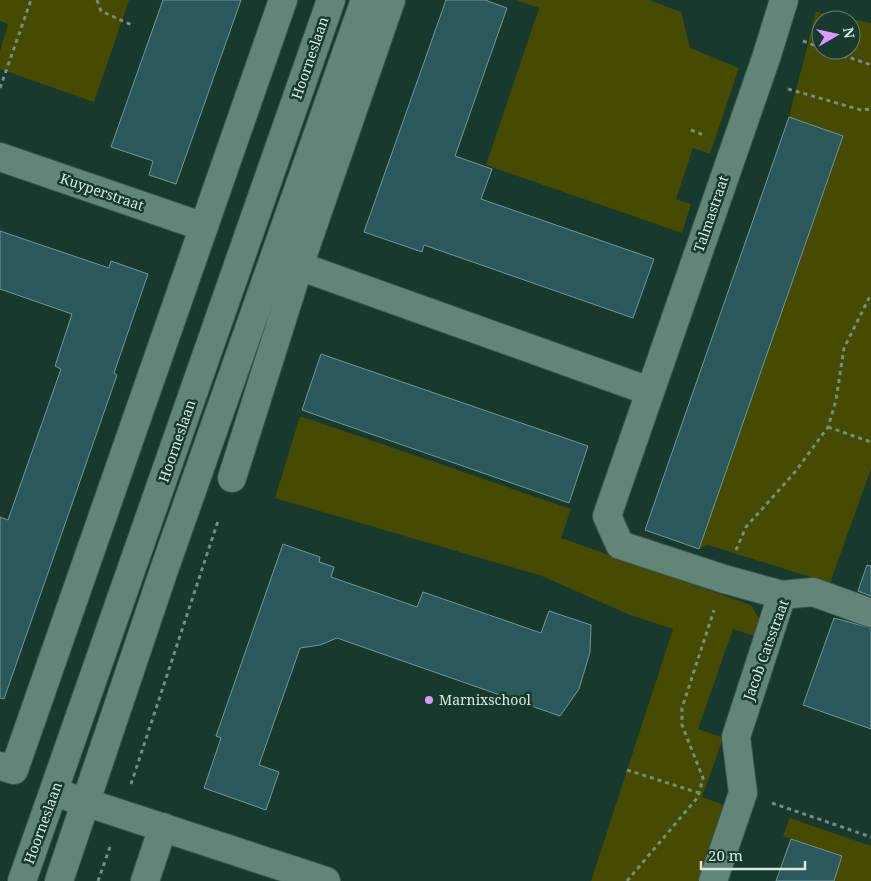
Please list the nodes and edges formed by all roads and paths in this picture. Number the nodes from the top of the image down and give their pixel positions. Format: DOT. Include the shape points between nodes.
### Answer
graph roads {
  1 [pos="31,0"];
  2 [pos="97,0"];
  3 [pos="283,0"];
  4 [pos="331,0"];
  5 [pos="365,0"];
  6 [pos="391,0"];
  7 [pos="784,0"];
  8 [pos="134,26"];
  9 [pos="857,60"];
  10 [pos="871,65"];
  11 [pos="759,79"];
  12 [pos="0,88"];
  13 [pos="871,109"];
  14 [pos="0,157"];
  15 [pos="204,227"];
  16 [pos="300,266"];
  17 [pos="649,391"];
  18 [pos="828,428"];
  19 [pos="871,442"];
  20 [pos="232,478"];
  21 [pos="782,595"];
  22 [pos="871,612"];
  23 [pos="7,768"];
  24 [pos="627,770"];
  25 [pos="703,778"];
  26 [pos="54,792"];
  27 [pos="699,792"];
  28 [pos="743,793"];
  29 [pos="86,802"];
  30 [pos="122,814"];
  31 [pos="163,827"];
  32 [pos="871,836"];
  33 [pos="22,881"];
  34 [pos="59,881"];
  35 [pos="98,881"];
  36 [pos="145,881"];
  37 [pos="326,881"];
  38 [pos="713,881"];
  1 -- 12 [label="path"];
  2 -- 8 [label="path" via="101,11"];
  3 -- 15 [label="street"];
  4 -- 26 [label="street, Hoorneslaan"];
  5 -- 29 [label="street" via="164,570"];
  6 -- 16 [label="street"];
  7 -- 11 [label="street, Talmastraat"];
  9 -- 10 [label="path"];
  11 -- 13 [label="path" via="861,110"];
  11 -- 17 [label="street, Talmastraat"];
  14 -- 15 [label="street, Kuyperstraat"];
  15 -- 23 [label="street"];
  16 -- 17 [label="street"];
  16 -- 20 [label="street"];
  17 -- 21 [label="street, Talmastraat" via="606,516 620,545"];
  18 -- 19 [label="path"];
  20 -- 30 [label="path"];
  21 -- 22 [label="street, Jacob Catsstraat" via="813,592"];
  21 -- 28 [label="street, Jacob Catsstraat" via="736,738"];
  24 -- 27 [label="path"];
  25 -- 28 [label="path"];
  26 -- 29 [label="street"];
  26 -- 33 [label="street, Hoorneslaan"];
  28 -- 32 [label="path"];
  28 -- 38 [label="street, Jacob Catsstraat"];
  29 -- 30 [label="street"];
  29 -- 34 [label="street"];
  30 -- 31 [label="street"];
  30 -- 35 [label="path"];
  31 -- 36 [label="street"];
  31 -- 37 [label="street"];
}
